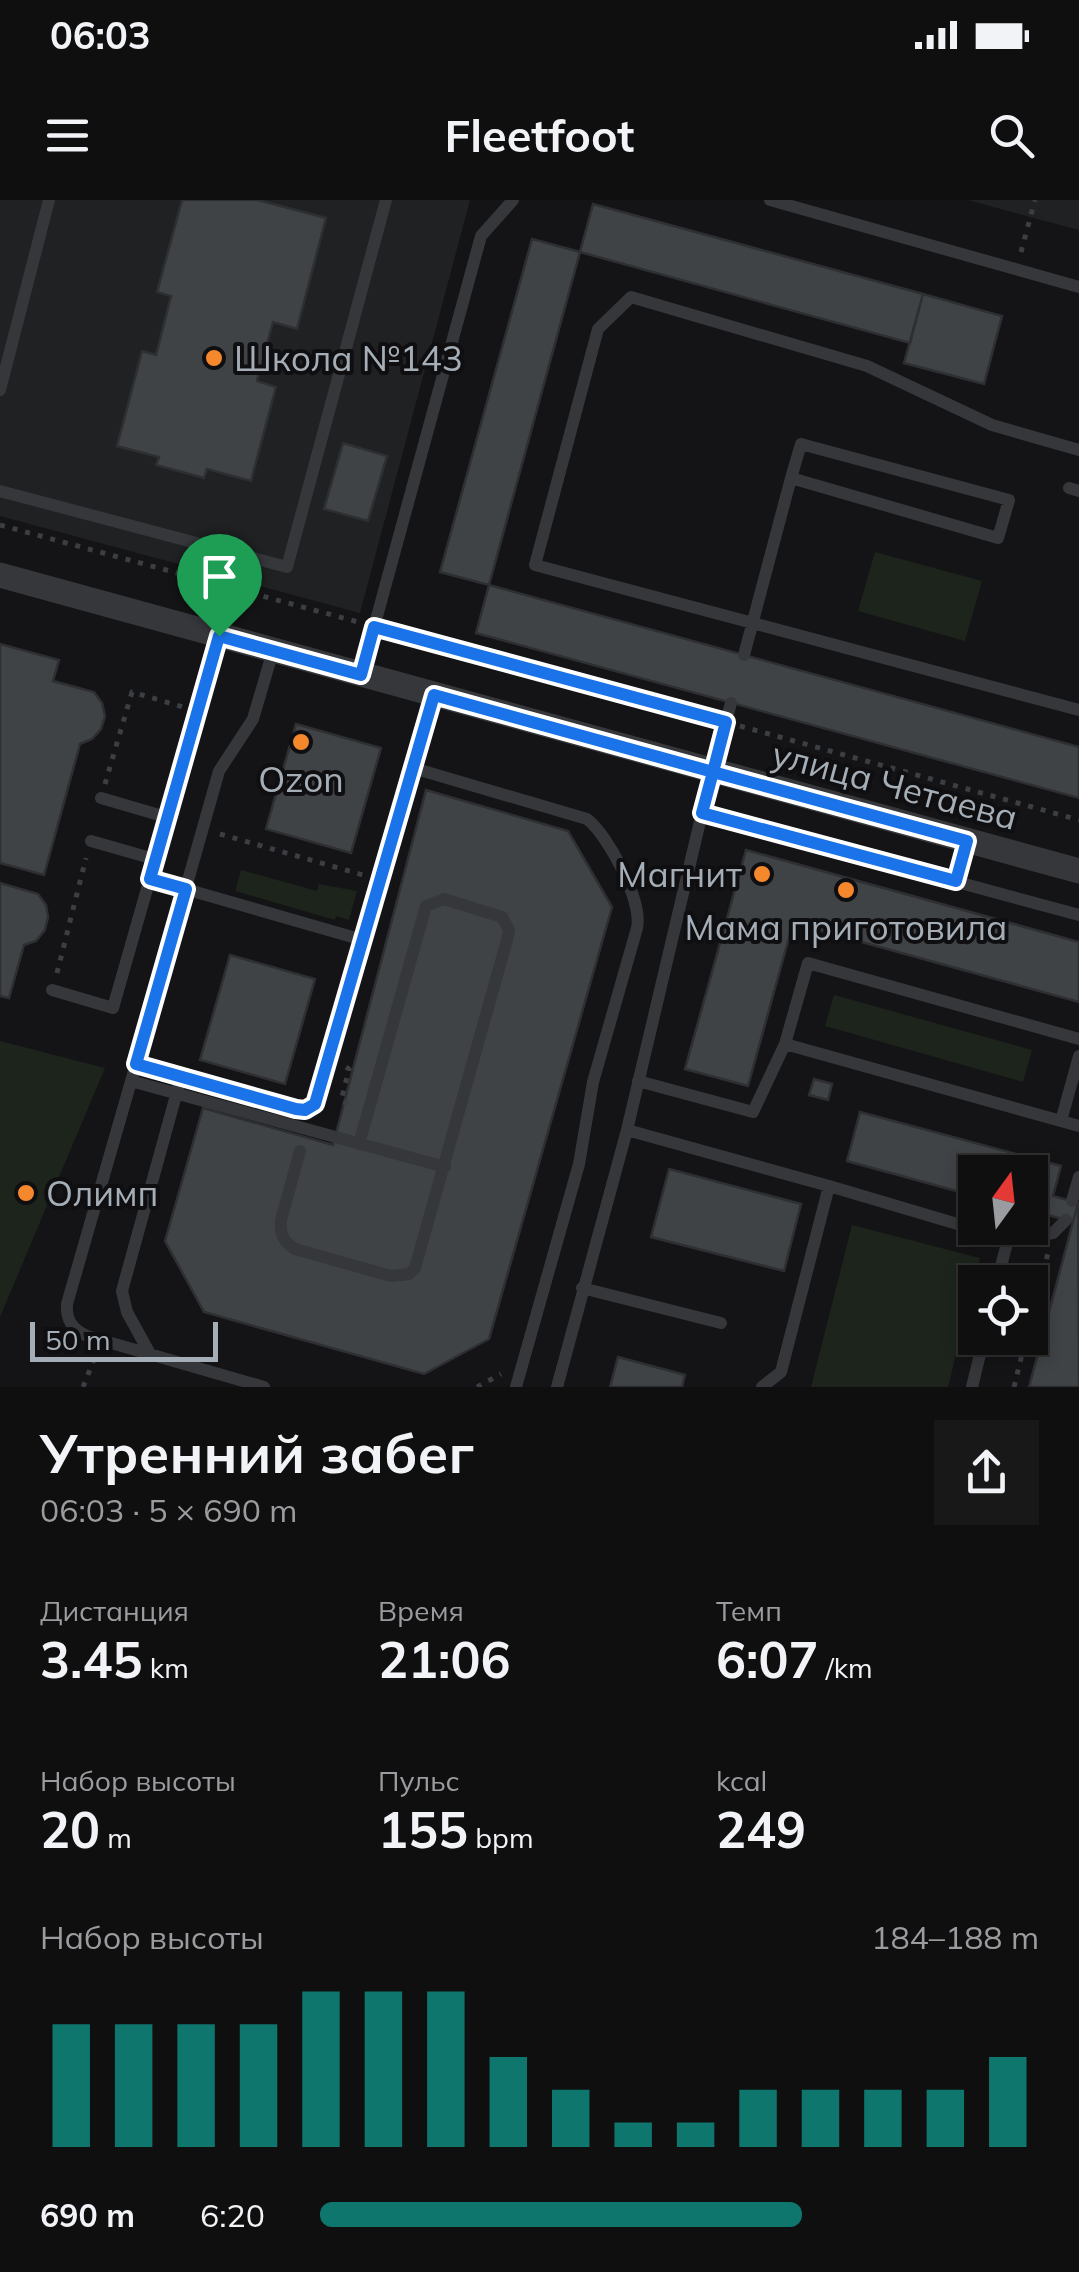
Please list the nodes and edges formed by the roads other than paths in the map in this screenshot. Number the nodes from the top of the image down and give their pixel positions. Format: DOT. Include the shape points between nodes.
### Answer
graph roads {
  1 [pos="49,200"];
  2 [pos="386,200"];
  3 [pos="513,200"];
  4 [pos="776,201"];
  5 [pos="1079,287"];
  6 [pos="0,390"];
  7 [pos="1079,450"];
  8 [pos="791,478"];
  9 [pos="0,491"];
  10 [pos="0,575"];
  11 [pos="750,622"];
  12 [pos="219,636"];
  13 [pos="274,651"];
  14 [pos="744,655"];
  15 [pos="361,675"];
  16 [pos="434,695"];
  17 [pos="731,703"];
  18 [pos="1079,710"];
  19 [pos="413,768"];
  20 [pos="713,772"];
  21 [pos="101,798"];
  22 [pos="702,813"];
  23 [pos="166,817"];
  24 [pos="91,841"];
  25 [pos="967,841"];
  26 [pos="154,859"];
  27 [pos="1079,871"];
  28 [pos="150,879"];
  29 [pos="956,881"];
  30 [pos="186,889"];
  31 [pos="1079,914"];
  32 [pos="364,940"];
  33 [pos="52,990"];
  34 [pos="1079,1039"];
  35 [pos="786,1044"];
  36 [pos="1079,1056"];
  37 [pos="136,1064"];
  38 [pos="182,1076"];
  39 [pos="131,1081"];
  40 [pos="638,1081"];
  41 [pos="176,1094"];
  42 [pos="1061,1121"];
  43 [pos="1079,1126"];
  44 [pos="627,1130"];
  45 [pos="359,1144"];
  46 [pos="300,1151"];
  47 [pos="445,1167"];
  48 [pos="1079,1177"];
  49 [pos="829,1186"];
  50 [pos="1072,1201"];
  51 [pos="1066,1220"];
  52 [pos="958,1224"];
  53 [pos="1048,1234"];
  54 [pos="582,1288"];
  55 [pos="722,1322"];
  56 [pos="150,1354"];
  57 [pos="980,1355"];
  58 [pos="264,1387"];
  59 [pos="516,1387"];
  60 [pos="556,1387"];
  61 [pos="762,1387"];
  62 [pos="972,1387"];
  1 -- 6 [label="lane"];
  2 -- 9 [label="lane" via="287,568"];
  3 -- 15 [label="lane" via="482,236"];
  4 -- 5 [label="lane"];
  7 -- 11 [label="lane" via="992,424 867,366 632,297 598,329 534,564"];
  8 -- 8 [label="lane" via="801,444 1009,500 998,538"];
  8 -- 11 [label="lane"];
  10 -- 12 [label="street, улица Четаева"];
  11 -- 14 [label="lane"];
  11 -- 18 [label="lane"];
  12 -- 13 [label="street, улица Четаева"];
  12 -- 23 [label="lane"];
  13 -- 15 [label="street, улица Четаева"];
  13 -- 30 [label="lane" via="253,719 220,771"];
  15 -- 16 [label="street, улица Четаева"];
  16 -- 19 [label="lane"];
  16 -- 20 [label="street, улица Четаева"];
  17 -- 20 [label="lane"];
  19 -- 32 [label="lane"];
  19 -- 59 [label="lane" via="587,819 640,914 593,1082 580,1164"];
  20 -- 22 [label="lane"];
  20 -- 25 [label="street, улица Четаева"];
  21 -- 23 [label="lane"];
  22 -- 29 [label="lane"];
  22 -- 40 [label="lane"];
  23 -- 26 [label="lane"];
  24 -- 26 [label="lane"];
  25 -- 27 [label="street, улица Четаева"];
  25 -- 29 [label="lane"];
  26 -- 28 [label="lane"];
  28 -- 30 [label="lane"];
  28 -- 33 [label="lane" via="113,1008"];
  29 -- 31 [label="lane"];
  30 -- 32 [label="lane"];
  30 -- 37 [label="lane"];
  32 -- 38 [label="lane" via="312,1106 296,1109"];
  34 -- 35 [label="lane" via="808,963"];
  35 -- 40 [label="lane" via="753,1112"];
  35 -- 42 [label="lane"];
  36 -- 42 [label="lane"];
  37 -- 38 [label="lane"];
  37 -- 39 [label="lane"];
  38 -- 41 [label="lane"];
  39 -- 41 [label="lane"];
  39 -- 56 [label="lane" via="67,1312 87,1336"];
  40 -- 44 [label="lane"];
  41 -- 45 [label="lane"];
  41 -- 56 [label="lane" via="122,1292"];
  42 -- 43 [label="lane"];
  44 -- 49 [label="lane"];
  44 -- 54 [label="lane"];
  45 -- 47 [label="lane"];
  45 -- 47 [label="lane" via="422,915 431,902 444,899 494,913 509,930"];
  46 -- 47 [label="lane" via="281,1220 286,1244 391,1276 409,1274 420,1260"];
  48 -- 50 [label="lane"];
  49 -- 52 [label="lane"];
  49 -- 61 [label="lane" via="780,1372"];
  51 -- 53 [label="lane"];
  54 -- 55 [label="lane"];
  54 -- 60 [label="lane"];
  56 -- 58 [label="lane"];
  57 -- 62 [label="lane"];
}
